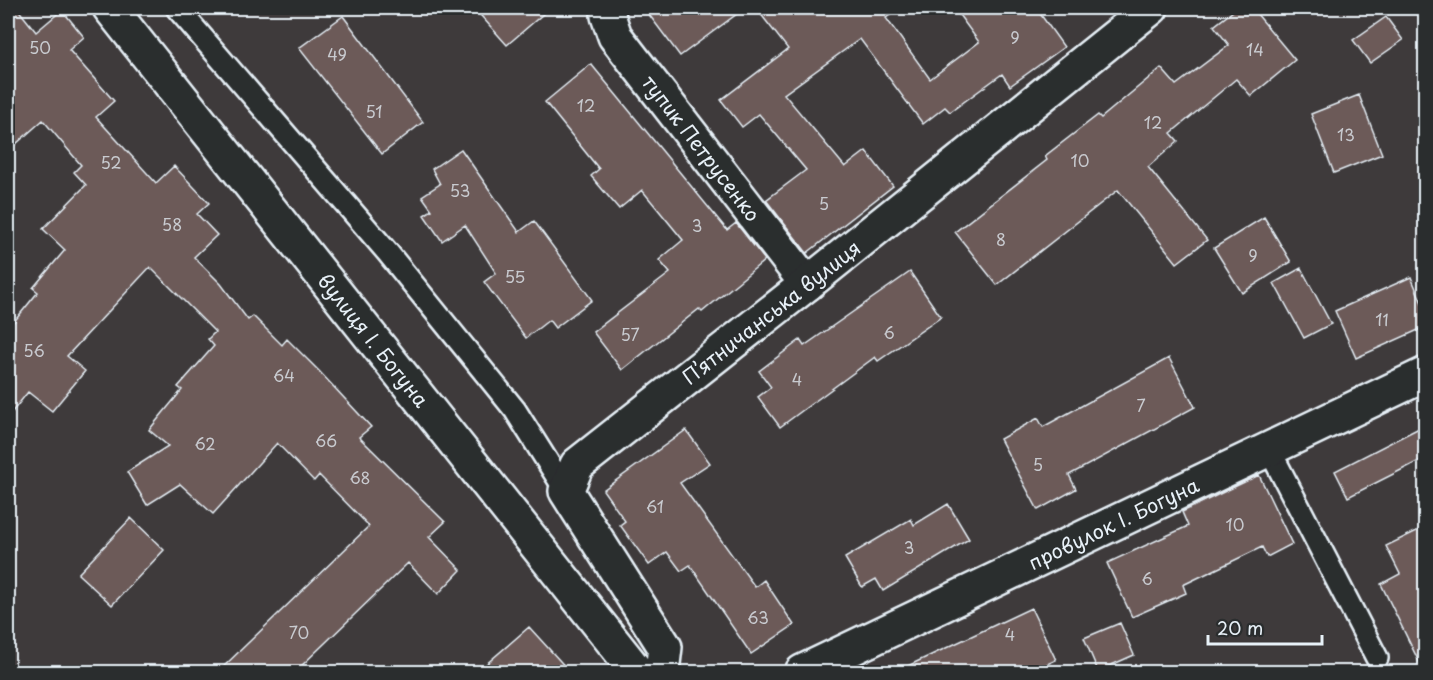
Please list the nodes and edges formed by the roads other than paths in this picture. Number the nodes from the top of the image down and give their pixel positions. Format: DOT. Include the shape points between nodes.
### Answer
graph roads {
  1 [pos="110,8"];
  2 [pos="177,8"];
  3 [pos="609,8"];
  4 [pos="1151,8"];
  5 [pos="807,284"];
  6 [pos="1425,375"];
  7 [pos="1269,449"];
  8 [pos="566,491"];
  9 [pos="1377,658"];
  10 [pos="637,672"];
  11 [pos="662,672"];
  12 [pos="802,672"];
  1 -- 10 [label="street, вулиця І. Богуна"];
  2 -- 8 [label="lane" via="388,253 507,401"];
  3 -- 5 [label="street, тупик Петрусенко" via="615,36"];
  4 -- 5 [label="street, Пʼятничанська вулиця"];
  5 -- 8 [label="street, Пʼятничанська вулиця" via="577,465"];
  6 -- 7 [label="street, провулок І. Богуна"];
  7 -- 9 [label="lane"];
  7 -- 12 [label="street, провулок І. Богуна"];
  8 -- 11 [label="street" via="665,647"];
}
